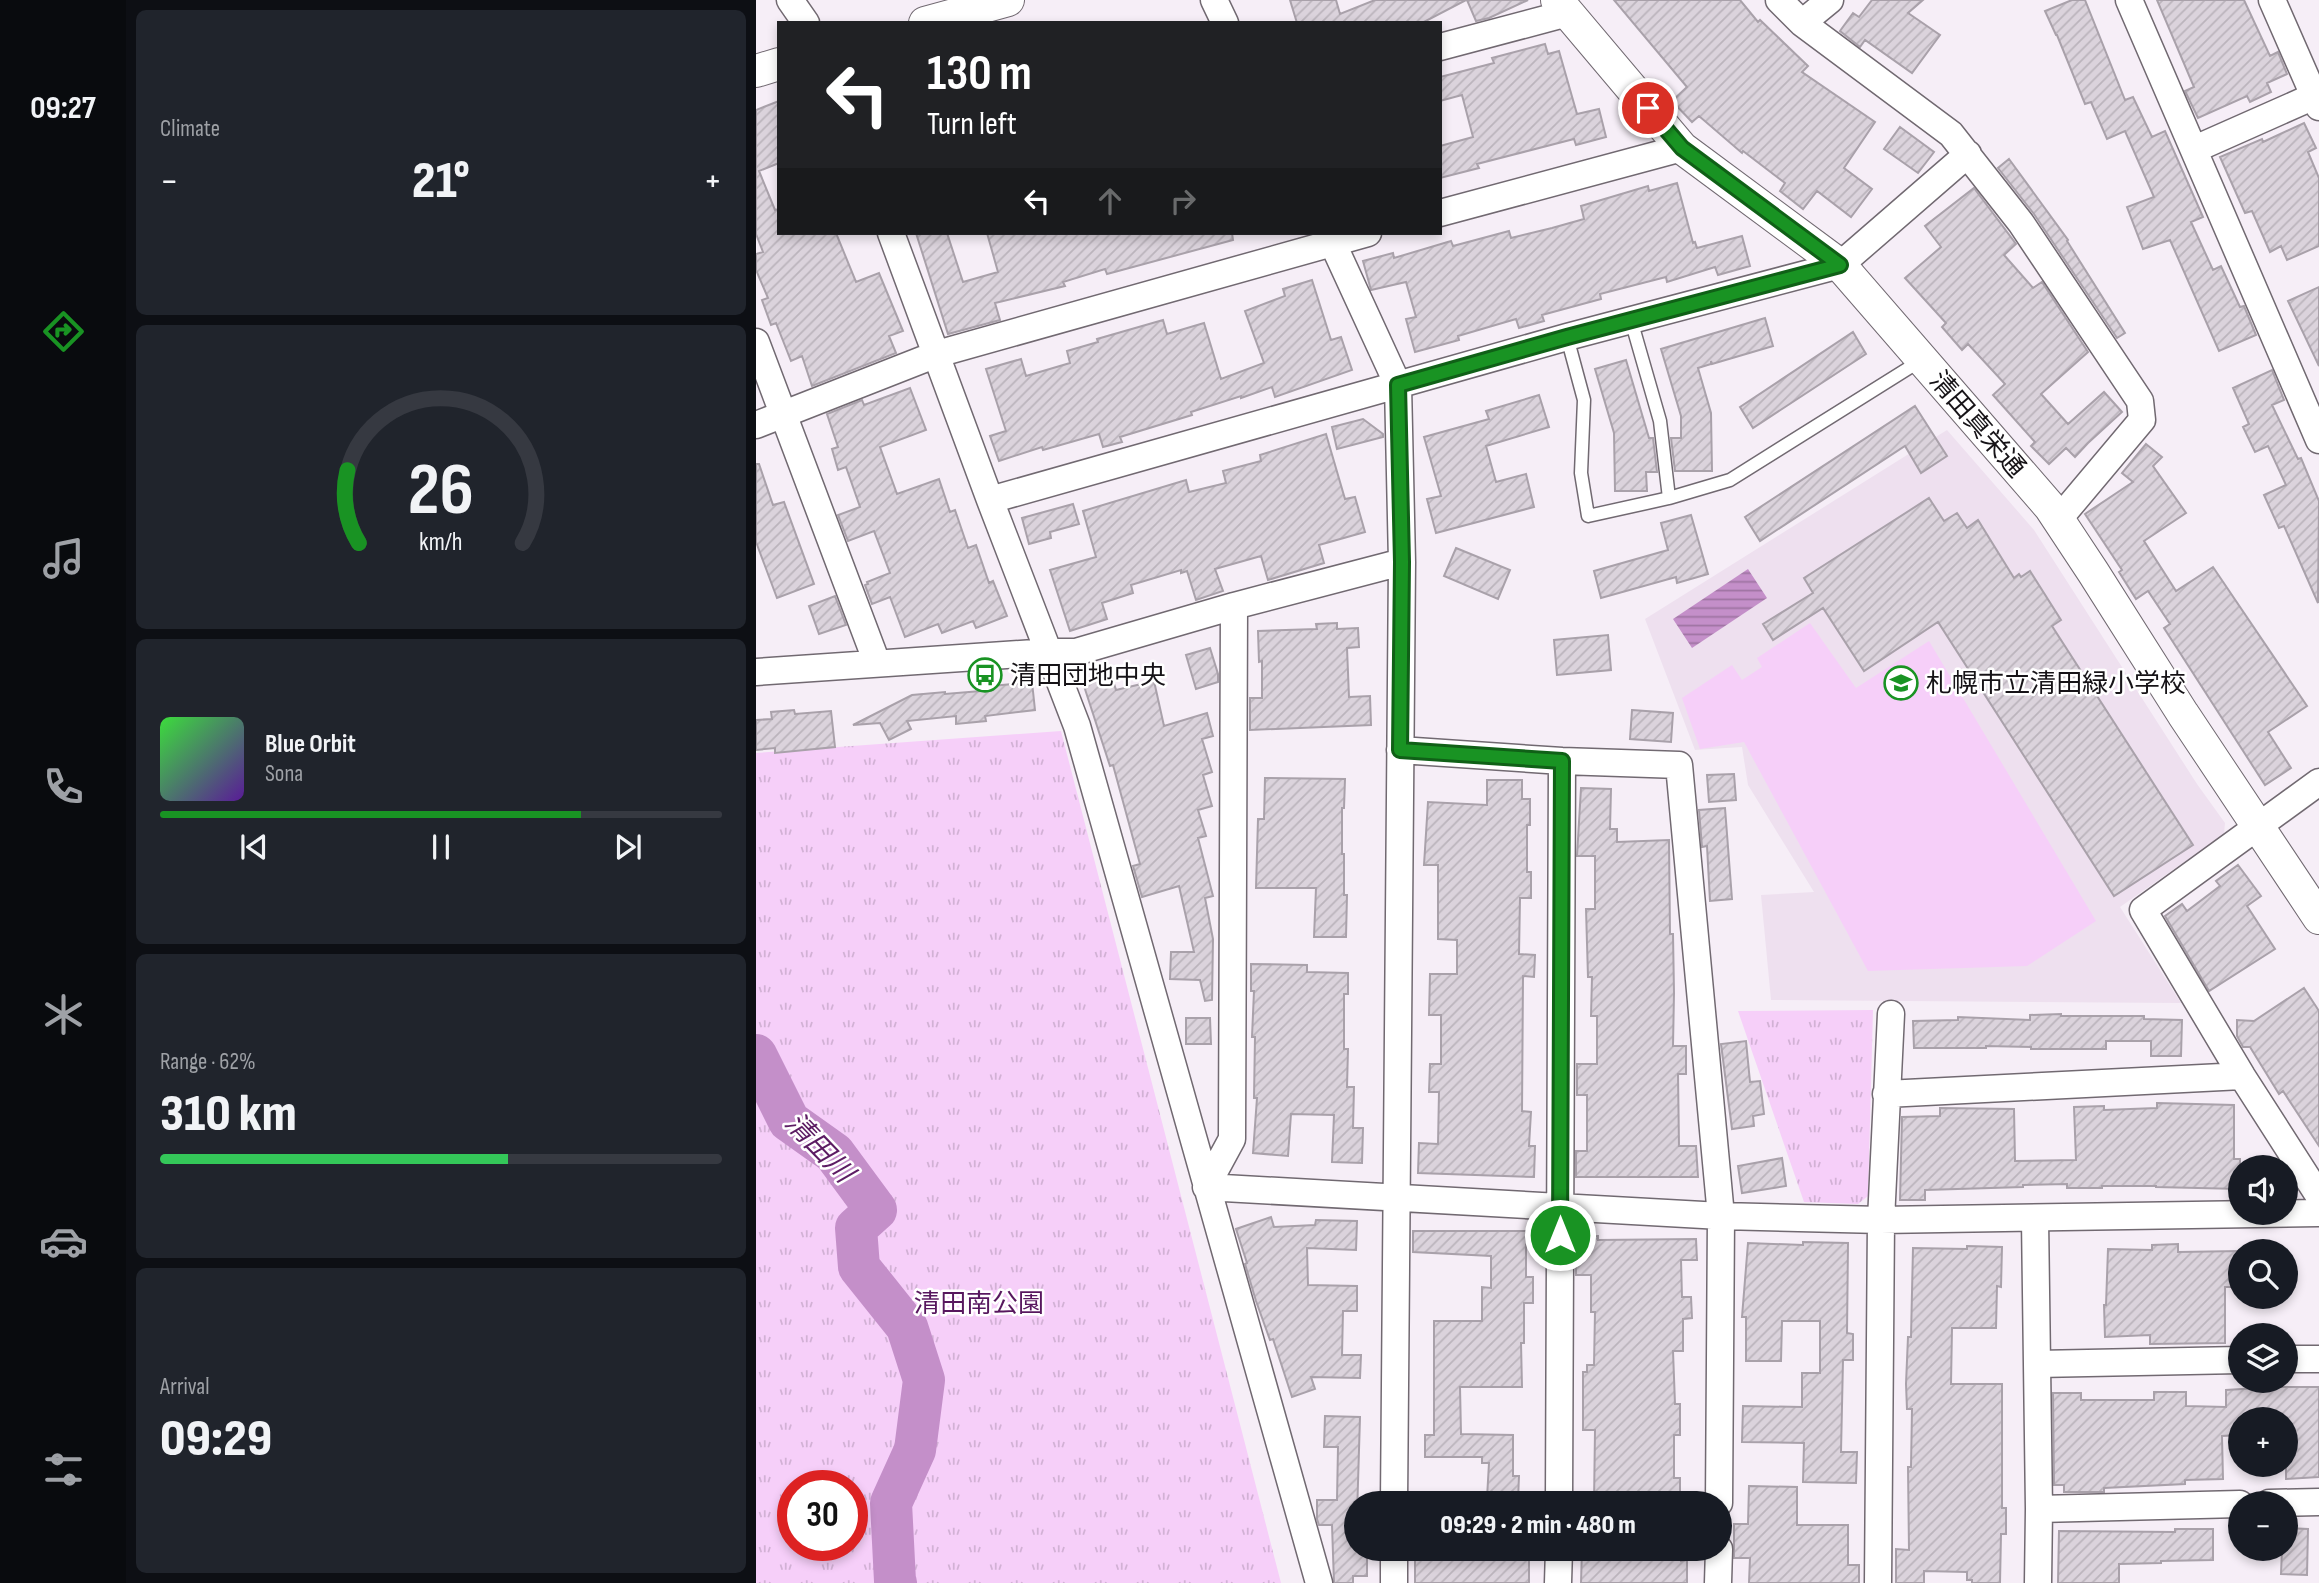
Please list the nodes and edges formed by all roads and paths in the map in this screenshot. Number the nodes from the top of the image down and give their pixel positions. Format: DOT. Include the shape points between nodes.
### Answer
graph roads {
  1 [pos="790,0"];
  2 [pos="1008,0"];
  3 [pos="1214,0"];
  4 [pos="1779,0"];
  5 [pos="1830,0"];
  6 [pos="2129,0"];
  7 [pos="2272,0"];
  8 [pos="1563,6"];
  9 [pos="805,21"];
  10 [pos="932,21"];
  11 [pos="1224,21"];
  12 [pos="1802,23"];
  13 [pos="1442,46"];
  14 [pos="777,65"];
  15 [pos="756,71"];
  16 [pos="2317,99"];
  17 [pos="1682,148"];
  18 [pos="2195,149"];
  19 [pos="1968,154"];
  20 [pos="1442,212"];
  21 [pos="892,235"];
  22 [pos="1353,235"];
  23 [pos="1330,238"];
  24 [pos="1840,265"];
  25 [pos="1632,320"];
  26 [pos="1567,337"];
  27 [pos="756,342"];
  28 [pos="937,354"];
  29 [pos="1922,360"];
  30 [pos="1398,385"];
  31 [pos="784,415"];
  32 [pos="756,425"];
  33 [pos="2319,440"];
  34 [pos="1669,498"];
  35 [pos="990,500"];
  36 [pos="2058,520"];
  37 [pos="1402,562"];
  38 [pos="1234,606"];
  39 [pos="1049,652"];
  40 [pos="877,663"];
  41 [pos="756,672"];
  42 [pos="1400,750"];
  43 [pos="1562,761"];
  44 [pos="2319,782"];
  45 [pos="2259,826"];
  46 [pos="2319,918"];
  47 [pos="1891,1014"];
  48 [pos="2242,1076"];
  49 [pos="1886,1094"];
  50 [pos="1206,1187"];
  51 [pos="2319,1196"];
  52 [pos="1395,1198"];
  53 [pos="1560,1208"];
  54 [pos="2319,1213"];
  55 [pos="1721,1216"];
  56 [pos="2035,1219"];
  57 [pos="1881,1220"];
  58 [pos="2298,1359"];
  59 [pos="2319,1359"];
  60 [pos="2228,1360"];
  61 [pos="2037,1364"];
  62 [pos="1394,1491"];
  63 [pos="1559,1491"];
  64 [pos="1719,1491"];
  65 [pos="2298,1502"];
  66 [pos="2319,1502"];
  67 [pos="2228,1504"];
  68 [pos="2039,1509"];
  69 [pos="1394,1561"];
  70 [pos="1559,1561"];
  71 [pos="1719,1561"];
  72 [pos="1318,1583"];
  73 [pos="1394,1583"];
  74 [pos="1558,1583"];
  75 [pos="1718,1583"];
  76 [pos="1878,1583"];
  77 [pos="2038,1583"];
  1 -- 9 [label="street"];
  2 -- 10 [label="street"];
  3 -- 11 [label="street"];
  4 -- 12 [label="street"];
  5 -- 12 [label="street"];
  6 -- 18 [label="street"];
  7 -- 16 [label="street"];
  8 -- 13 [label="street"];
  8 -- 17 [label="street, 清田真栄通"];
  12 -- 19 [label="street" via="1951,134"];
  14 -- 15 [label="street"];
  16 -- 18 [label="street"];
  17 -- 20 [label="street"];
  17 -- 24 [label="street, 清田真栄通"];
  18 -- 33 [label="street"];
  19 -- 24 [label="street"];
  19 -- 36 [label="street" via="2021,223 2140,401 2142,420"];
  21 -- 28 [label="street"];
  22 -- 23 [label="street"];
  23 -- 28 [label="street"];
  23 -- 30 [label="street"];
  24 -- 25 [label="street"];
  24 -- 29 [label="street, 清田真栄通"];
  25 -- 26 [label="street"];
  25 -- 34 [label="lane" via="1660,421"];
  26 -- 30 [label="street"];
  26 -- 34 [label="lane" via="1584,400 1581,473 1588,516"];
  27 -- 31 [label="street"];
  28 -- 31 [label="street"];
  28 -- 35 [label="street"];
  29 -- 34 [label="lane" via="1730,480"];
  29 -- 36 [label="street, 清田真栄通"];
  30 -- 35 [label="street"];
  30 -- 37 [label="street"];
  31 -- 32 [label="street"];
  31 -- 40 [label="street"];
  35 -- 39 [label="street"];
  36 -- 45 [label="street, 清田真栄通"];
  37 -- 38 [label="street"];
  37 -- 42 [label="street"];
  38 -- 39 [label="street" via="1076,652"];
  38 -- 50 [label="street" via="1232,1139"];
  39 -- 40 [label="street"];
  39 -- 50 [label="street" via="1077,726"];
  40 -- 41 [label="street"];
  42 -- 43 [label="street"];
  42 -- 52 [label="street"];
  43 -- 53 [label="street"];
  43 -- 55 [label="street" via="1679,765"];
  44 -- 45 [label="street"];
  45 -- 46 [label="street, 清田真栄通"];
  45 -- 48 [label="street" via="2143,910"];
  47 -- 49 [label="street"];
  48 -- 49 [label="street"];
  48 -- 51 [label="street"];
  49 -- 57 [label="street"];
  50 -- 52 [label="street"];
  50 -- 72 [label="street"];
  52 -- 53 [label="street"];
  52 -- 62 [label="street"];
  53 -- 55 [label="street"];
  53 -- 63 [label="street"];
  54 -- 56 [label="street"];
  55 -- 57 [label="street"];
  55 -- 64 [label="street"];
  56 -- 57 [label="street"];
  56 -- 61 [label="street"];
  57 -- 76 [label="street"];
  58 -- 59 [label="street"];
  60 -- 61 [label="street"];
  61 -- 68 [label="street"];
  65 -- 66 [label="street"];
  67 -- 68 [label="street"];
  68 -- 77 [label="street"];
  69 -- 73 [label="street"];
  70 -- 74 [label="street"];
  71 -- 75 [label="street"];
}
